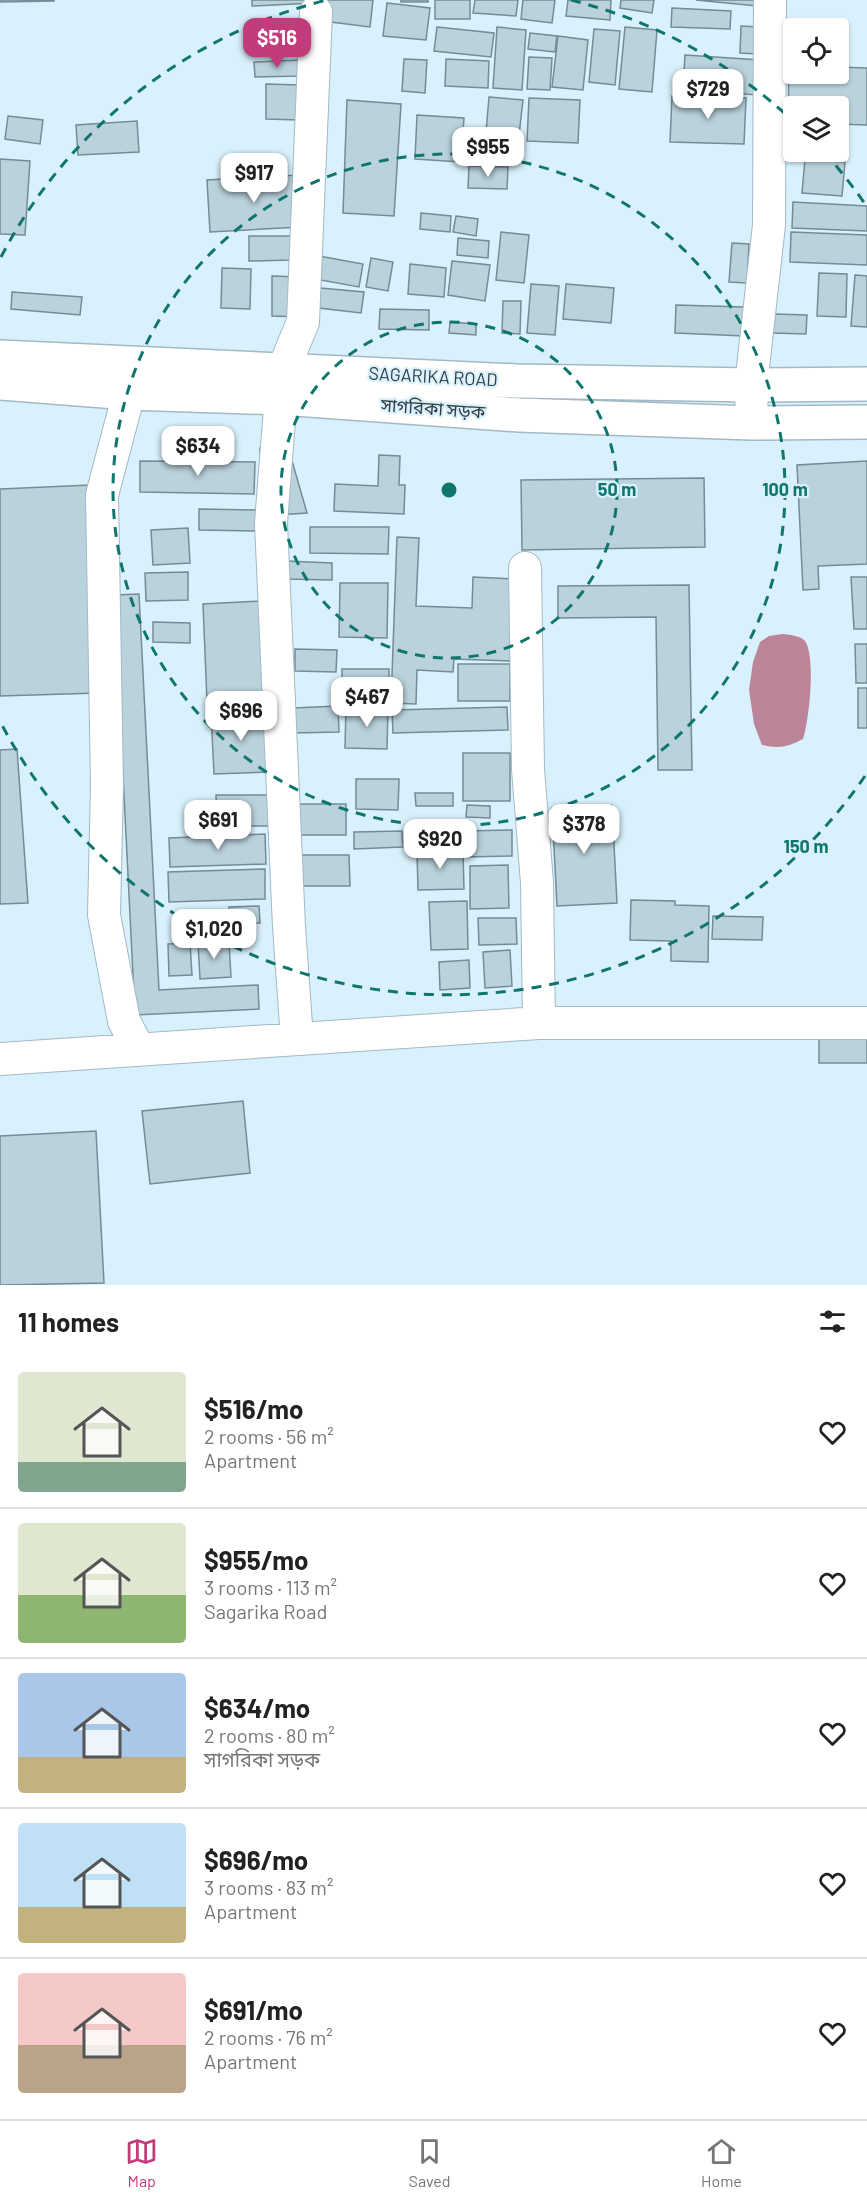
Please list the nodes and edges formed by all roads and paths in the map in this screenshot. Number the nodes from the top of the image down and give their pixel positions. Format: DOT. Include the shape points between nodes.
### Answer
graph roads {
  1 [pos="770,0"];
  2 [pos="316,12"];
  3 [pos="0,357"];
  4 [pos="0,383"];
  5 [pos="282,384"];
  6 [pos="867,384"];
  7 [pos="751,385"];
  8 [pos="129,393"];
  9 [pos="867,422"];
  10 [pos="752,423"];
  11 [pos="525,568"];
  12 [pos="539,1023"];
  13 [pos="867,1023"];
  14 [pos="297,1040"];
  15 [pos="139,1050"];
  16 [pos="0,1059"];
  1 -- 7 [label="street" via="769,225"];
  2 -- 5 [label="street" via="303,322"];
  3 -- 5 [label="main road, SAGARIKA ROAD"];
  4 -- 8 [label="main road, সাগরিকা সড়ক"];
  5 -- 7 [label="main road, SAGARIKA ROAD" via="517,381"];
  5 -- 8 [label="main road, সাগরিকা সড়ক"];
  5 -- 10 [label="main road, সাগরিকা সড়ক" via="519,415"];
  5 -- 14 [label="street" via="271,523"];
  6 -- 7 [label="main road, SAGARIKA ROAD"];
  7 -- 10 [label="street"];
  8 -- 15 [label="street" via="102,495 107,785 104,915 124,1021"];
  9 -- 10 [label="main road, সাগরিকা সড়ক"];
  11 -- 12 [label="street" via="528,770 537,883"];
  12 -- 13 [label="street"];
  12 -- 14 [label="street"];
  14 -- 15 [label="street"];
  15 -- 16 [label="street"];
}
